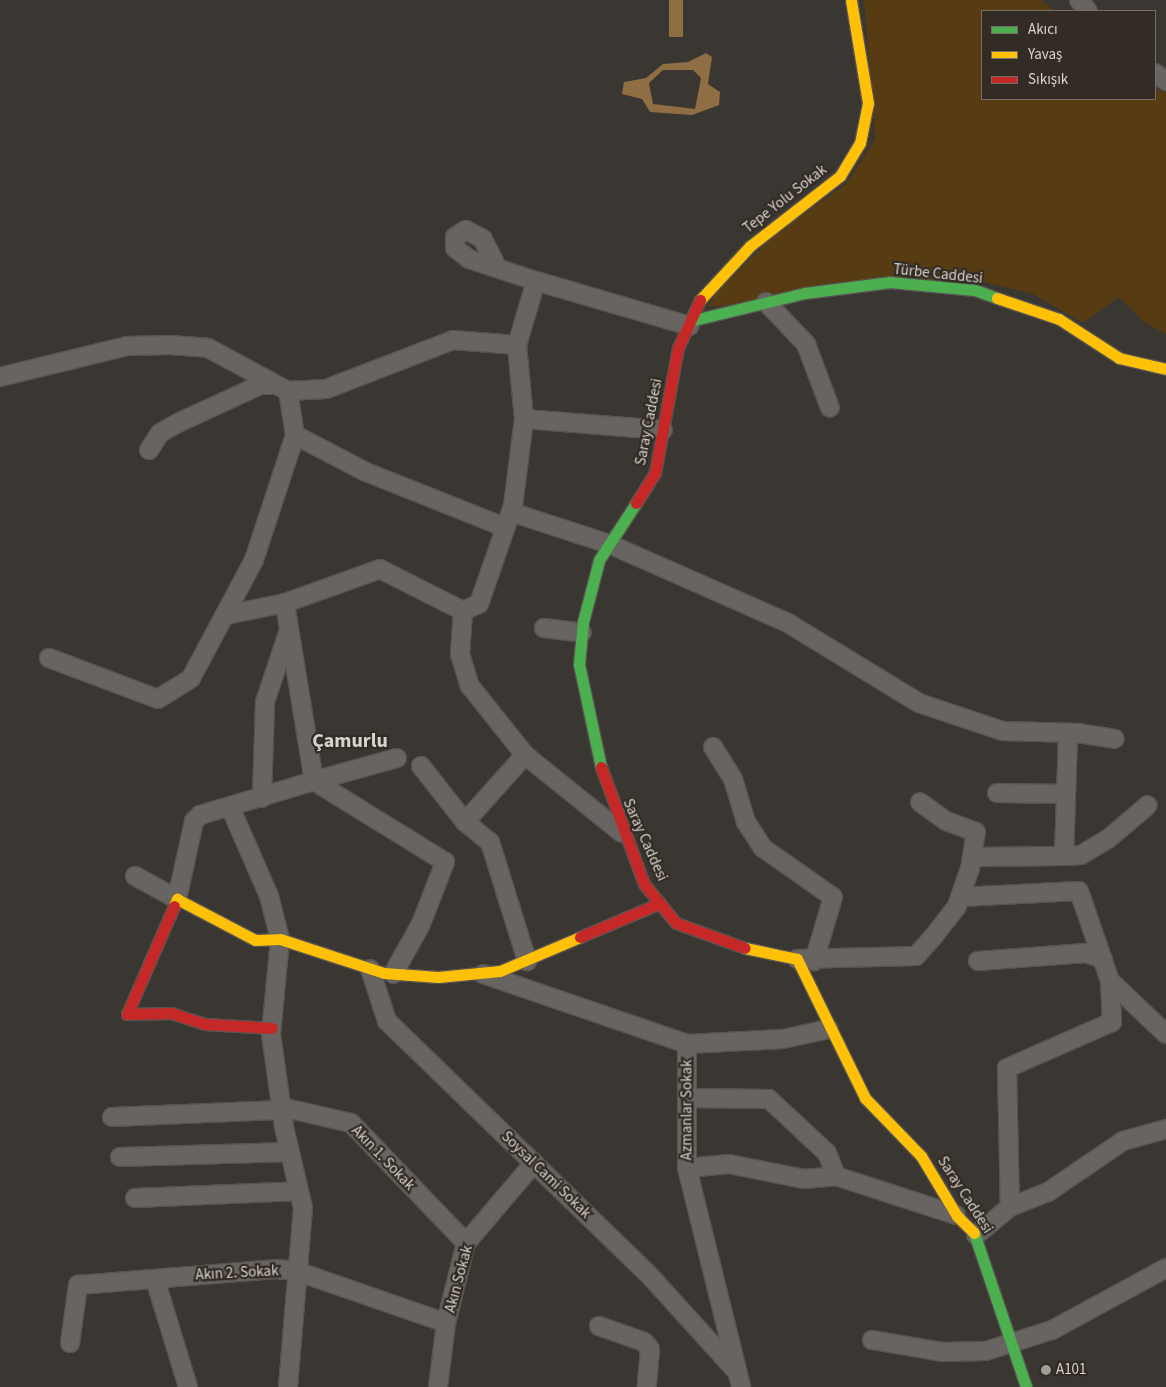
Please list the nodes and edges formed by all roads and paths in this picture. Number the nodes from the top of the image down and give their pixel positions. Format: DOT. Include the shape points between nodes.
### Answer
graph roads {
  1 [pos="851,0"];
  2 [pos="1079,0"];
  3 [pos="1087,10"];
  4 [pos="496,265"];
  5 [pos="536,281"];
  6 [pos="766,302"];
  7 [pos="692,323"];
  8 [pos="517,345"];
  9 [pos="1166,369"];
  10 [pos="0,377"];
  11 [pos="270,385"];
  12 [pos="288,391"];
  13 [pos="830,408"];
  14 [pos="524,418"];
  15 [pos="663,430"];
  16 [pos="295,435"];
  17 [pos="149,450"];
  18 [pos="507,519"];
  19 [pos="609,544"];
  20 [pos="285,603"];
  21 [pos="462,612"];
  22 [pos="226,615"];
  23 [pos="544,628"];
  24 [pos="289,630"];
  25 [pos="582,633"];
  26 [pos="49,658"];
  27 [pos="1068,735"];
  28 [pos="1115,739"];
  29 [pos="713,747"];
  30 [pos="524,755"];
  31 [pos="397,758"];
  32 [pos="421,766"];
  33 [pos="314,781"];
  34 [pos="997,793"];
  35 [pos="1066,794"];
  36 [pos="262,798"];
  37 [pos="920,802"];
  38 [pos="1148,805"];
  39 [pos="231,809"];
  40 [pos="465,822"];
  41 [pos="622,833"];
  42 [pos="1064,856"];
  43 [pos="972,857"];
  44 [pos="135,876"];
  45 [pos="960,897"];
  46 [pos="177,898"];
  47 [pos="660,903"];
  48 [pos="280,939"];
  49 [pos="1104,959"];
  50 [pos="806,960"];
  51 [pos="527,961"];
  52 [pos="978,961"];
  53 [pos="370,969"];
  54 [pos="480,973"];
  55 [pos="393,974"];
  56 [pos="1110,981"];
  57 [pos="272,1028"];
  58 [pos="829,1029"];
  59 [pos="1166,1034"];
  60 [pos="687,1044"];
  61 [pos="687,1098"];
  62 [pos="282,1109"];
  63 [pos="112,1117"];
  64 [pos="1166,1128"];
  65 [pos="290,1152"];
  66 [pos="120,1157"];
  67 [pos="534,1163"];
  68 [pos="687,1168"];
  69 [pos="836,1176"];
  70 [pos="299,1190"];
  71 [pos="891,1192"];
  72 [pos="135,1198"];
  73 [pos="868,1198"];
  74 [pos="1010,1207"];
  75 [pos="957,1216"];
  76 [pos="976,1235"];
  77 [pos="466,1244"];
  78 [pos="1166,1268"];
  79 [pos="296,1272"];
  80 [pos="155,1279"];
  81 [pos="446,1322"];
  82 [pos="599,1326"];
  83 [pos="872,1340"];
  84 [pos="70,1343"];
  85 [pos="1014,1343"];
  86 [pos="740,1380"];
  87 [pos="188,1387"];
  88 [pos="288,1387"];
  89 [pos="438,1387"];
  90 [pos="647,1387"];
  91 [pos="1026,1387"];
  1 -- 7 [label="street, Tepe Yolu Sokak" via="868,103 860,144 840,176 750,246 704,291"];
  2 -- 3 [label="street"];
  4 -- 5 [label="street"];
  5 -- 7 [label="street"];
  5 -- 8 [label="street"];
  6 -- 7 [label="street, Türbe Caddesi"];
  6 -- 9 [label="street, Türbe Caddesi" via="890,282 975,290 1059,319 1119,358"];
  6 -- 13 [label="street" via="806,344"];
  7 -- 15 [label="street, Saray Caddesi" via="678,348"];
  8 -- 12 [label="street" via="453,340 326,389"];
  8 -- 14 [label="street"];
  10 -- 11 [label="street" via="127,346 169,345 208,348"];
  11 -- 12 [label="street"];
  11 -- 17 [label="street" via="260,384 180,422 160,433"];
  12 -- 16 [label="street"];
  14 -- 15 [label="street"];
  14 -- 18 [label="street"];
  15 -- 19 [label="street, Saray Caddesi" via="655,473"];
  16 -- 18 [label="street" via="366,472"];
  16 -- 22 [label="street" via="254,560"];
  18 -- 19 [label="street"];
  18 -- 21 [label="street" via="479,604"];
  19 -- 25 [label="street, Saray Caddesi" via="599,560"];
  19 -- 27 [label="street" via="788,623 919,703 1002,731"];
  20 -- 21 [label="street" via="380,569"];
  20 -- 22 [label="street"];
  20 -- 24 [label="street"];
  21 -- 30 [label="street" via="460,654 470,686"];
  22 -- 26 [label="street" via="191,678 158,699"];
  23 -- 25 [label="street"];
  24 -- 33 [label="street"];
  24 -- 36 [label="street" via="265,702"];
  25 -- 41 [label="street, Saray Caddesi" via="579,664 582,692"];
  27 -- 28 [label="street"];
  27 -- 35 [label="street"];
  29 -- 50 [label="street" via="733,779 746,822 763,848 833,897"];
  30 -- 40 [label="street"];
  30 -- 41 [label="street"];
  31 -- 33 [label="street"];
  32 -- 40 [label="street"];
  33 -- 36 [label="street"];
  33 -- 55 [label="street" via="445,862 421,924"];
  34 -- 35 [label="street"];
  35 -- 42 [label="street"];
  36 -- 39 [label="street"];
  37 -- 43 [label="street" via="946,821 976,832"];
  38 -- 42 [label="street" via="1108,839 1081,855"];
  39 -- 46 [label="street" via="200,814 194,821"];
  39 -- 48 [label="street" via="269,896"];
  40 -- 51 [label="street" via="490,842"];
  41 -- 47 [label="street, Saray Caddesi" via="644,884"];
  42 -- 43 [label="street"];
  43 -- 45 [label="street"];
  44 -- 46 [label="street"];
  45 -- 49 [label="street" via="1079,891"];
  45 -- 50 [label="street" via="916,956"];
  46 -- 48 [label="street" via="255,940"];
  46 -- 57 [label="street" via="127,1014 171,1013 204,1024"];
  47 -- 50 [label="street, Saray Caddesi" via="676,923 728,946"];
  47 -- 51 [label="street"];
  48 -- 53 [label="street"];
  48 -- 57 [label="street"];
  49 -- 52 [label="street" via="1086,953"];
  49 -- 56 [label="street"];
  50 -- 58 [label="street, Saray Caddesi"];
  51 -- 54 [label="street"];
  53 -- 55 [label="street"];
  53 -- 67 [label="street, Soysal Cami Sokak" via="387,1021"];
  54 -- 55 [label="street" via="438,978"];
  54 -- 60 [label="street, Azmanlar Sokak"];
  56 -- 59 [label="street"];
  56 -- 74 [label="street" via="1112,1022 1006,1068"];
  57 -- 62 [label="street"];
  58 -- 60 [label="street" via="783,1039"];
  58 -- 75 [label="street, Saray Caddesi" via="865,1098 921,1156"];
  60 -- 61 [label="street, Azmanlar Sokak"];
  61 -- 68 [label="street, Azmanlar Sokak"];
  61 -- 69 [label="street" via="770,1099 827,1152"];
  62 -- 63 [label="street, Akın 1. Sokak"];
  62 -- 65 [label="street"];
  62 -- 77 [label="street, Akın 1. Sokak" via="352,1123"];
  64 -- 74 [label="street" via="1123,1141 1048,1192"];
  65 -- 66 [label="street"];
  65 -- 70 [label="street"];
  67 -- 77 [label="street, Akın Sokak"];
  67 -- 86 [label="street, Soysal Cami Sokak" via="650,1276"];
  68 -- 69 [label="street" via="729,1164 804,1179"];
  68 -- 86 [label="street, Azmanlar Sokak"];
  69 -- 71 [label="street"];
  70 -- 72 [label="street"];
  70 -- 79 [label="street" via="303,1208"];
  71 -- 73 [label="street"];
  71 -- 75 [label="street"];
  74 -- 76 [label="street"];
  75 -- 76 [label="street, Saray Caddesi"];
  76 -- 85 [label="street, Saray Caddesi"];
  77 -- 81 [label="street, Akın Sokak"];
  78 -- 85 [label="street" via="1104,1305"];
  79 -- 80 [label="street, Akın 2. Sokak"];
  79 -- 81 [label="street, Akın 2. Sokak"];
  79 -- 88 [label="street"];
  80 -- 84 [label="street, Akın 2. Sokak" via="78,1285"];
  80 -- 87 [label="street"];
  81 -- 89 [label="street, Akın Sokak"];
  82 -- 90 [label="street" via="644,1342 650,1349"];
  83 -- 85 [label="street" via="942,1352 986,1351"];
  85 -- 91 [label="street, Saray Caddesi"];
}
